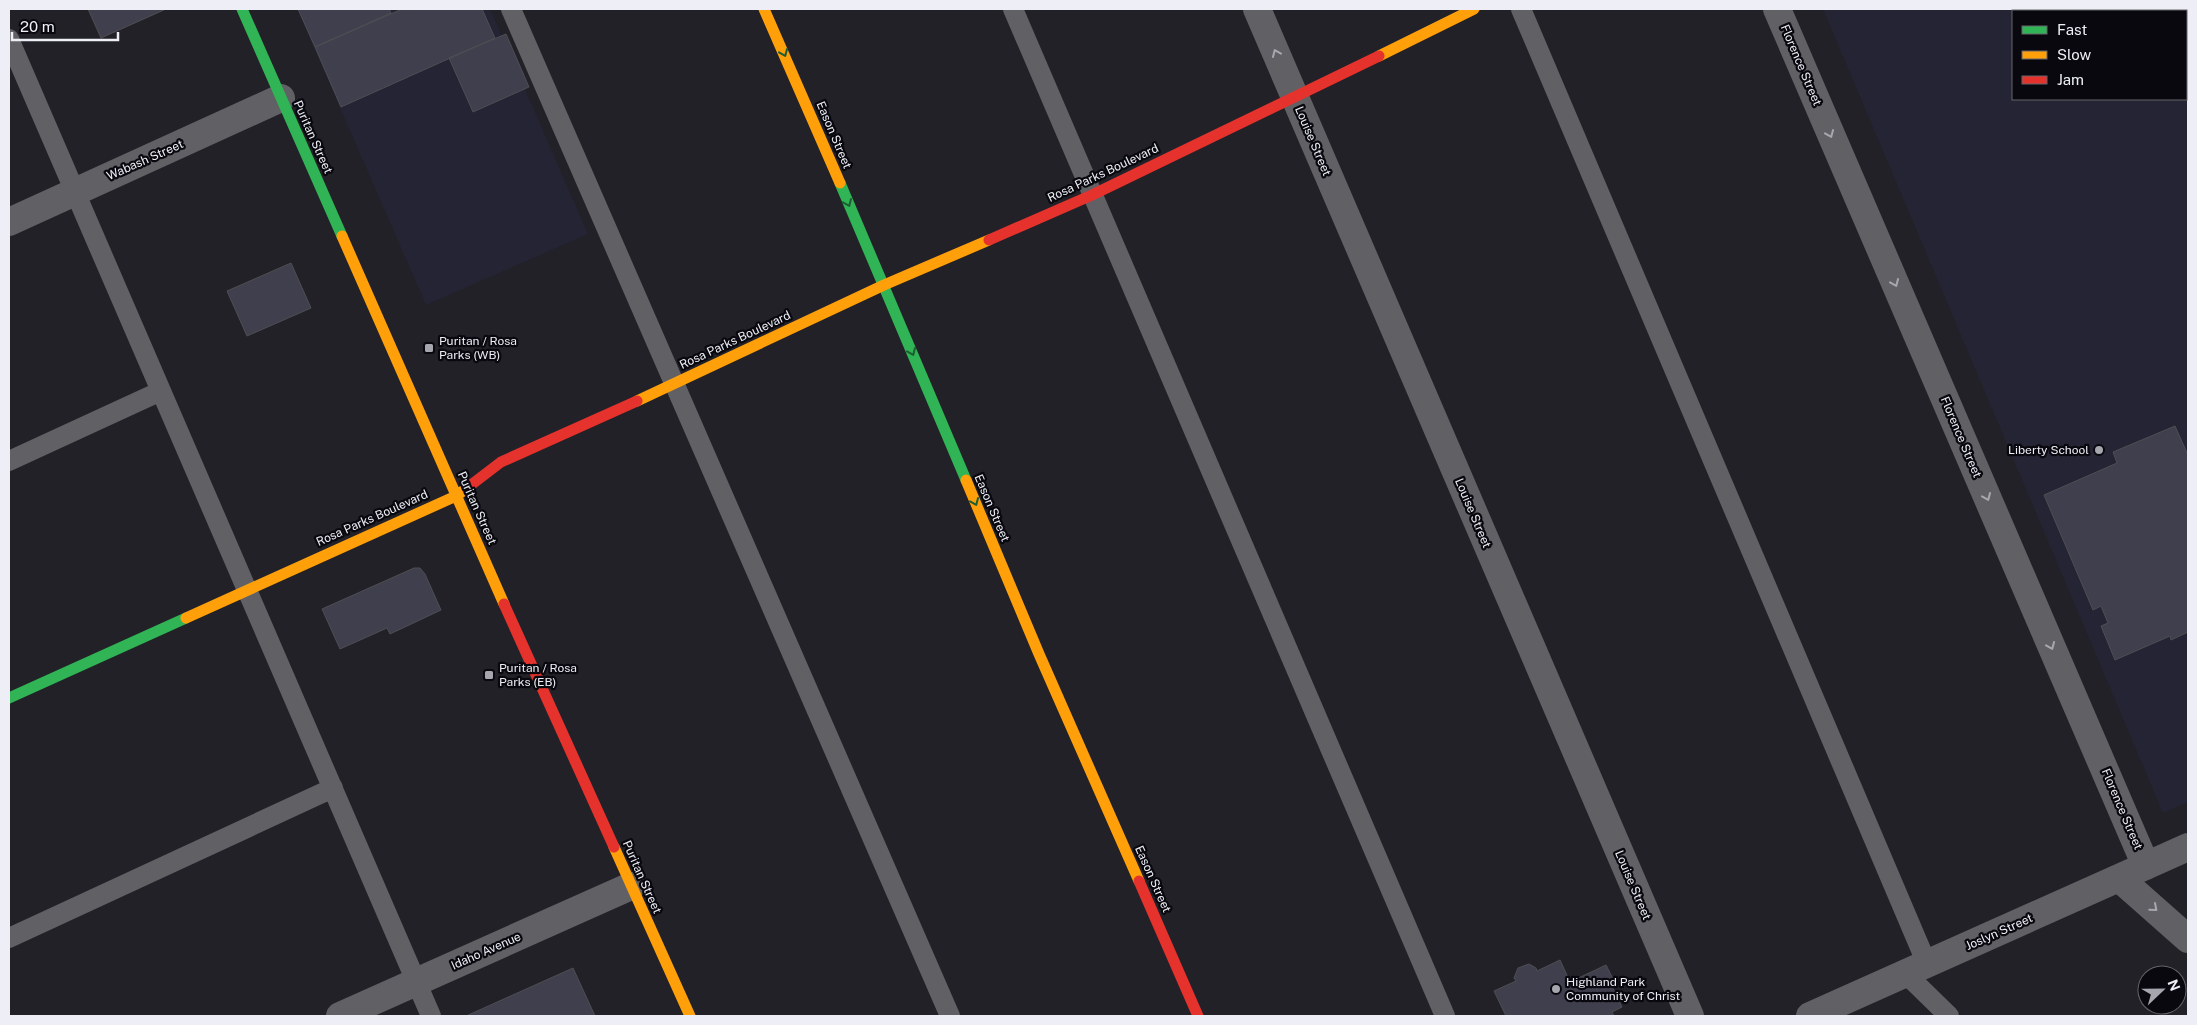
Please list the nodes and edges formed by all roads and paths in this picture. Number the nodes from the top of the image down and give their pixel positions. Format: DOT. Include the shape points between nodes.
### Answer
graph roads {
  1 [pos="242,9"];
  2 [pos="511,9"];
  3 [pos="764,9"];
  4 [pos="1013,9"];
  5 [pos="1257,9"];
  6 [pos="1474,9"];
  7 [pos="1521,9"];
  8 [pos="1777,9"];
  9 [pos="9,39"];
  10 [pos="281,98"];
  11 [pos="1295,98"];
  12 [pos="75,192"];
  13 [pos="1092,195"];
  14 [pos="9,222"];
  15 [pos="884,285"];
  16 [pos="675,384"];
  17 [pos="161,391"];
  18 [pos="9,461"];
  19 [pos="456,496"];
  20 [pos="247,590"];
  21 [pos="9,698"];
  22 [pos="333,788"];
  23 [pos="2188,847"];
  24 [pos="2146,866"];
  25 [pos="2119,878"];
  26 [pos="631,886"];
  27 [pos="9,938"];
  28 [pos="2188,939"];
  29 [pos="1916,969"];
  30 [pos="416,982"];
  31 [pos="340,1016"];
  32 [pos="431,1016"];
  33 [pos="690,1016"];
  34 [pos="950,1016"];
  35 [pos="1198,1016"];
  36 [pos="1445,1016"];
  37 [pos="1690,1016"];
  38 [pos="1810,1016"];
  39 [pos="1948,1016"];
  1 -- 10 [label="street, Puritan Street"];
  2 -- 16 [label="lane"];
  3 -- 15 [label="street, Eason Street, one-way"];
  4 -- 13 [label="lane"];
  11 -- 5 [label="street, Louise Street, one-way"];
  6 -- 11 [label="street, Rosa Parks Boulevard"];
  7 -- 29 [label="lane"];
  8 -- 24 [label="street, Florence Street, one-way"];
  9 -- 12 [label="lane"];
  10 -- 12 [label="street, Wabash Street"];
  10 -- 19 [label="street, Puritan Street"];
  11 -- 13 [label="street, Rosa Parks Boulevard"];
  11 -- 37 [label="street, Louise Street"];
  12 -- 14 [label="street, Wabash Street"];
  12 -- 17 [label="lane"];
  13 -- 15 [label="street, Rosa Parks Boulevard"];
  13 -- 36 [label="lane"];
  15 -- 16 [label="street, Rosa Parks Boulevard"];
  15 -- 35 [label="street, Eason Street, one-way" via="1038,654"];
  16 -- 19 [label="street, Rosa Parks Boulevard" via="501,462"];
  16 -- 34 [label="lane"];
  17 -- 18 [label="lane"];
  17 -- 20 [label="lane"];
  19 -- 20 [label="street, Rosa Parks Boulevard"];
  19 -- 26 [label="street, Puritan Street"];
  20 -- 21 [label="street, Rosa Parks Boulevard"];
  20 -- 22 [label="lane"];
  22 -- 27 [label="lane"];
  22 -- 30 [label="lane"];
  23 -- 24 [label="street, Joslyn Street"];
  24 -- 25 [label="street, Joslyn Street"];
  25 -- 28 [label="street, one-way"];
  25 -- 29 [label="street, Joslyn Street"];
  26 -- 30 [label="street, Idaho Avenue"];
  26 -- 33 [label="street, Puritan Street"];
  29 -- 38 [label="street, Joslyn Street"];
  29 -- 39 [label="lane"];
  30 -- 31 [label="street, Idaho Avenue"];
  30 -- 32 [label="lane"];
}
